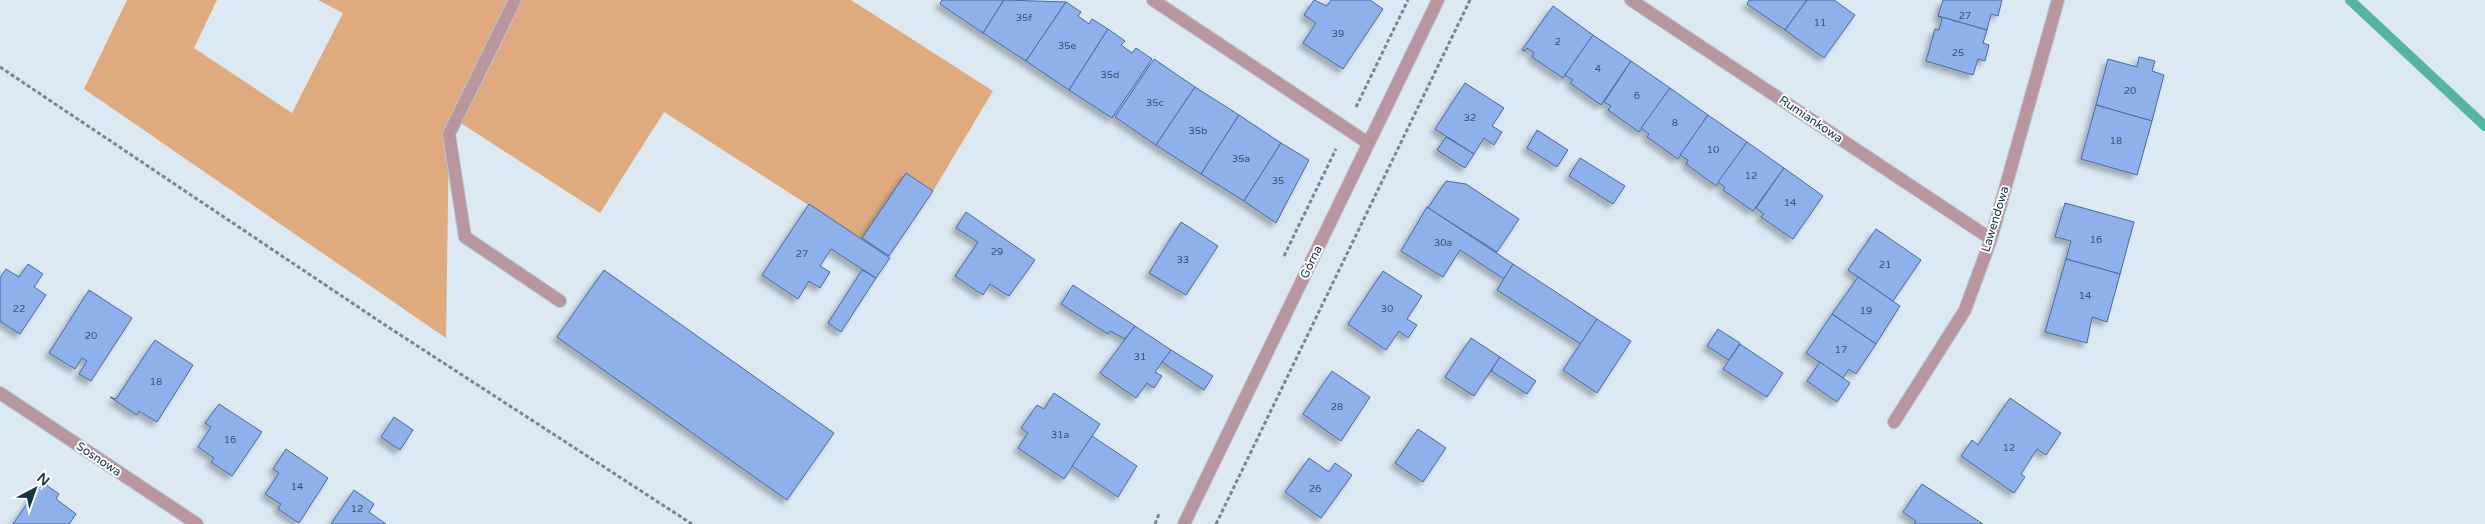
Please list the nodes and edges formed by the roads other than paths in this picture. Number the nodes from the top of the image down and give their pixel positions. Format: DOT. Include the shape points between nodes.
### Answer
graph roads {
  1 [pos="1153,0"];
  2 [pos="1438,0"];
  3 [pos="1632,0"];
  4 [pos="2058,0"];
  5 [pos="510,2"];
  6 [pos="1368,143"];
  7 [pos="1991,239"];
  8 [pos="560,301"];
  9 [pos="0,393"];
  10 [pos="1894,422"];
  11 [pos="197,524"];
  12 [pos="1184,524"];
  1 -- 6 [label="street"];
  2 -- 6 [label="street, Górna"];
  3 -- 7 [label="street, Rumiankowa"];
  4 -- 7 [label="street, Lawendowa"];
  5 -- 8 [label="street" via="449,134 465,237"];
  6 -- 12 [label="street, Górna"];
  7 -- 10 [label="street, Lawendowa" via="1965,310"];
  9 -- 11 [label="street, Sosnowa"];
}
